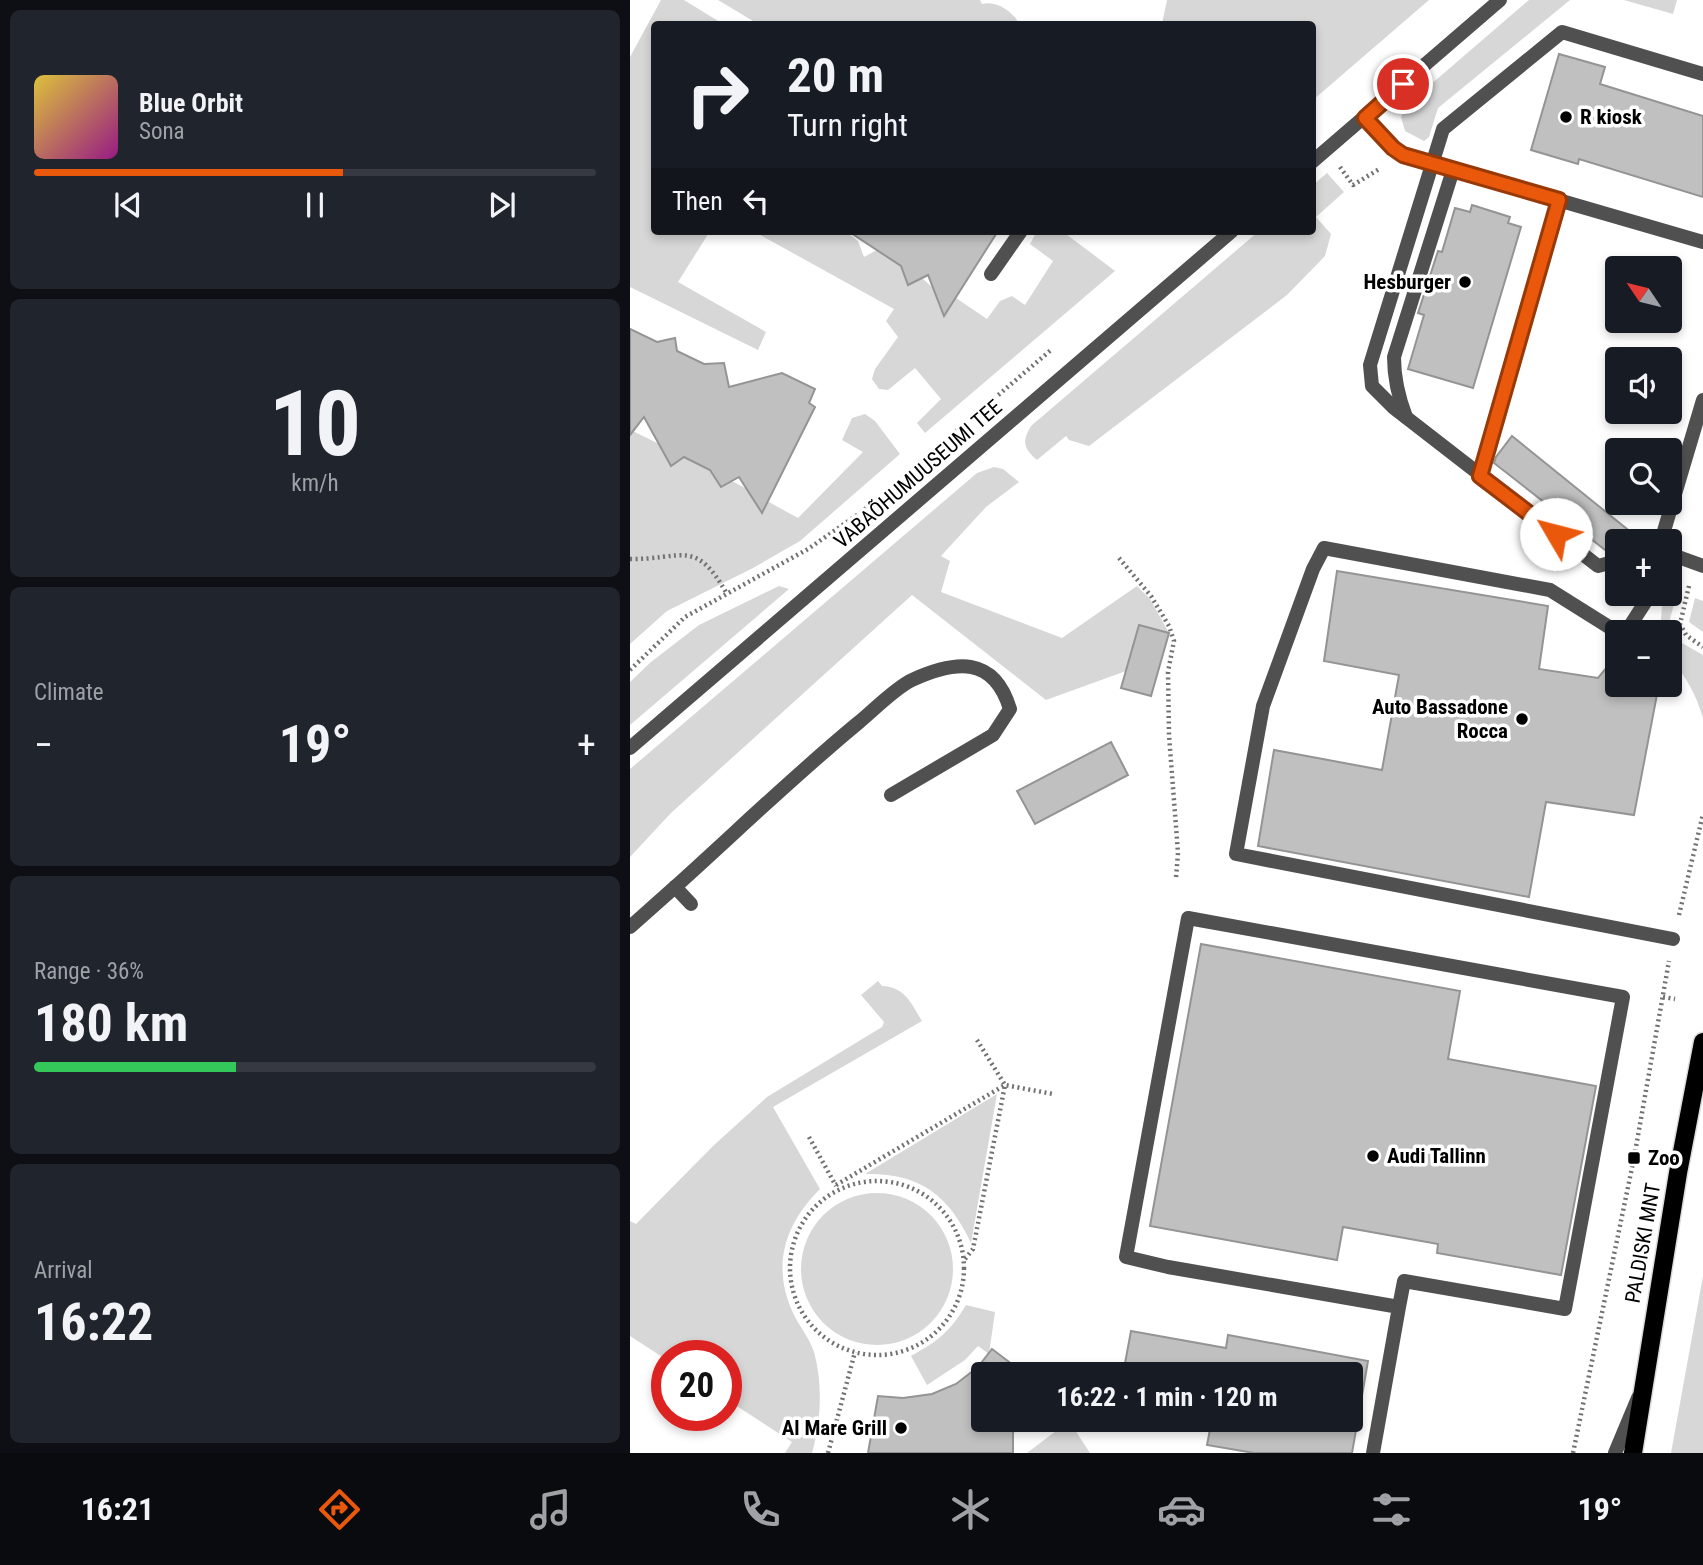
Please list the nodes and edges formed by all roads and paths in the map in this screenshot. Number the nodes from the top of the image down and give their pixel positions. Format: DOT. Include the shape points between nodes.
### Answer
graph roads {
  1 [pos="1500,0"];
  2 [pos="1703,74"];
  3 [pos="1365,118"];
  4 [pos="1326,150"];
  5 [pos="1403,155"];
  6 [pos="1316,159"];
  7 [pos="1432,165"];
  8 [pos="1453,170"];
  9 [pos="1559,200"];
  10 [pos="1018,235"];
  11 [pos="1227,235"];
  12 [pos="1703,242"];
  13 [pos="991,274"];
  14 [pos="1058,344"];
  15 [pos="1703,400"];
  16 [pos="1407,419"];
  17 [pos="1480,476"];
  18 [pos="1665,529"];
  19 [pos="1119,558"];
  20 [pos="1682,558"];
  21 [pos="630,559"];
  22 [pos="1605,564"];
  23 [pos="1703,566"];
  24 [pos="1687,593"];
  25 [pos="727,594"];
  26 [pos="1605,624"];
  27 [pos="1703,647"];
  28 [pos="630,670"];
  29 [pos="630,748"];
  30 [pos="891,795"];
  31 [pos="1703,814"];
  32 [pos="1176,878"];
  33 [pos="675,887"];
  34 [pos="691,904"];
  35 [pos="630,927"];
  36 [pos="1673,939"];
  37 [pos="1663,997"];
  38 [pos="1675,999"];
  39 [pos="976,1040"];
  40 [pos="1703,1042"];
  41 [pos="1005,1085"];
  42 [pos="1053,1094"];
  43 [pos="809,1137"];
  44 [pos="837,1187"];
  45 [pos="965,1259"];
  46 [pos="1399,1307"];
  47 [pos="855,1352"];
  48 [pos="1642,1387"];
  49 [pos="828,1453"];
  50 [pos="1373,1453"];
  51 [pos="1573,1453"];
  52 [pos="1615,1453"];
  53 [pos="1633,1453"];
  1 -- 3 [label="street"];
  2 -- 7 [label="street" via="1563,32 1443,129"];
  3 -- 4 [label="street"];
  3 -- 5 [label="street"];
  4 -- 5 [label="path" via="1353,184"];
  4 -- 6 [label="street"];
  5 -- 7 [label="street"];
  7 -- 8 [label="street"];
  7 -- 16 [label="street" via="1370,365 1372,386"];
  8 -- 9 [label="street"];
  8 -- 16 [label="street" via="1394,356 1398,397"];
  9 -- 12 [label="street"];
  9 -- 17 [label="street"];
  10 -- 13 [label="street"];
  11 -- 29 [label="street, VABAÕHUMUUSEUMI TEE"];
  14 -- 25 [label="path" via="860,513 808,549"];
  15 -- 18 [label="street"];
  16 -- 17 [label="street"];
  17 -- 22 [label="street" via="1598,566"];
  19 -- 32 [label="path" via="1151,596 1174,641 1168,671 1168,723"];
  20 -- 23 [label="street"];
  21 -- 25 [label="path" via="682,554 702,561 716,573"];
  24 -- 27 [label="path" via="1680,624 1686,635"];
  25 -- 28 [label="path" via="685,618"];
  26 -- 36 [label="street" via="1550,590 1324,548 1312,569 1263,706 1236,854"];
  30 -- 33 [label="street" via="993,735 1010,709 995,677 974,667 949,667 910,681"];
  31 -- 36 [label="path"];
  33 -- 34 [label="street"];
  33 -- 35 [label="street"];
  36 -- 37 [label="path"];
  37 -- 38 [label="path"];
  37 -- 51 [label="path"];
  39 -- 41 [label="path"];
  40 -- 48 [label="main road, PALDISKI MNT"];
  41 -- 42 [label="path"];
  41 -- 44 [label="path"];
  41 -- 45 [label="path" via="973,1249"];
  43 -- 44 [label="path"];
  44 -- 45 [label="path" via="879,1180 920,1191 950,1219"];
  44 -- 47 [label="path" via="796,1235 790,1276 795,1297 811,1324 835,1345"];
  45 -- 47 [label="path" via="958,1300 934,1334 897,1353"];
  46 -- 46 [label="street" via="1126,1257 1188,918 1623,997 1565,1309 1404,1281"];
  46 -- 50 [label="street"];
  47 -- 49 [label="path"];
  48 -- 52 [label="street"];
  48 -- 53 [label="main road, PALDISKI MNT"];
}
